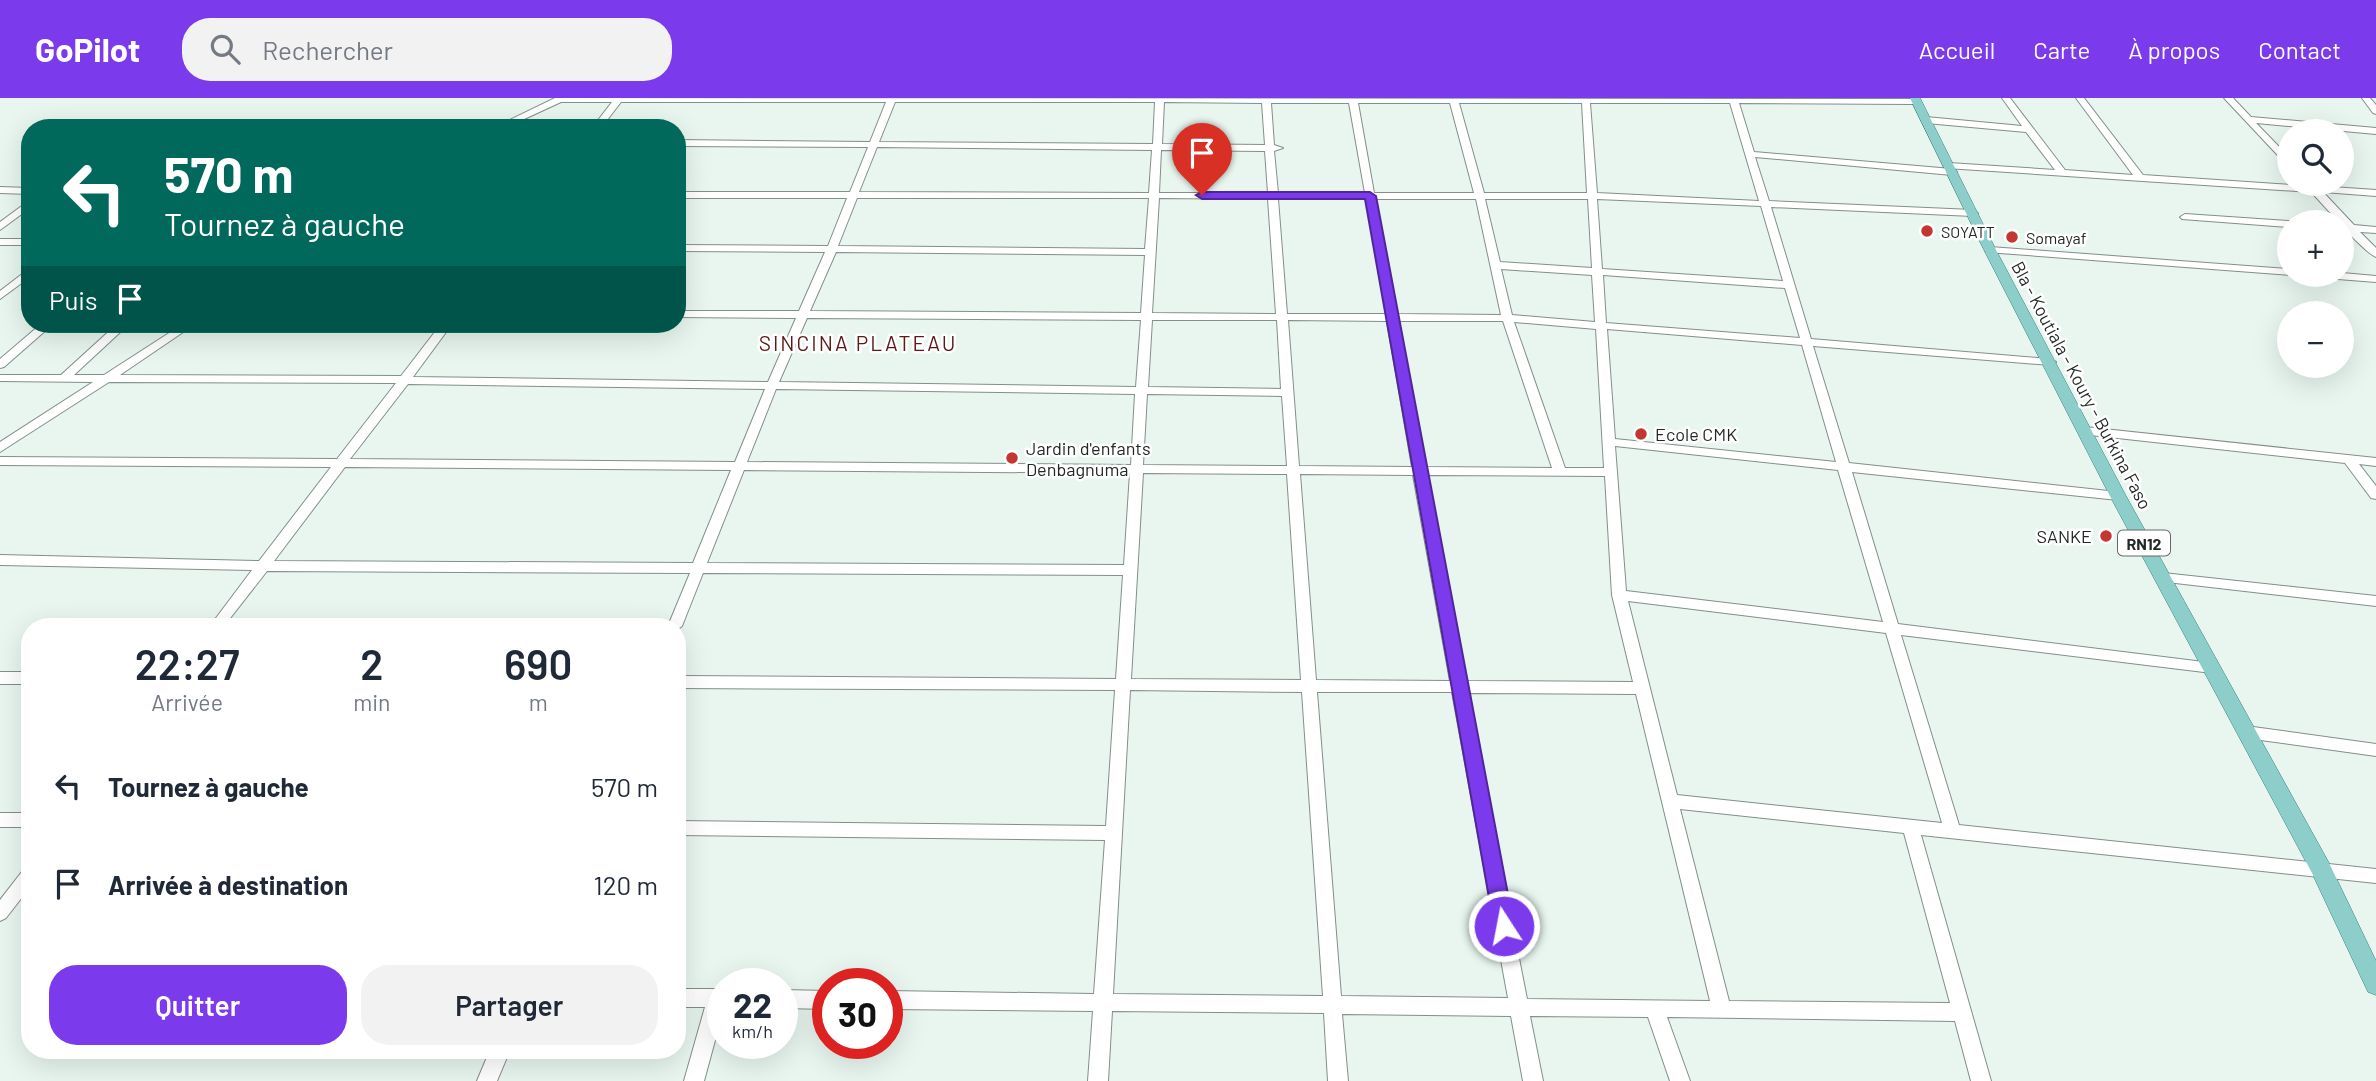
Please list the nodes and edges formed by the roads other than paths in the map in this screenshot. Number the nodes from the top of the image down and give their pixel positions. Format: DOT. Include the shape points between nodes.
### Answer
graph roads {
  1 [pos="2006,98"];
  2 [pos="2080,98"];
  3 [pos="2228,98"];
  4 [pos="2366,98"];
  5 [pos="618,99"];
  6 [pos="794,99"];
  7 [pos="892,99"];
  8 [pos="1028,99"];
  9 [pos="1093,99"];
  10 [pos="1160,99"];
  11 [pos="1453,99"];
  12 [pos="1734,99"];
  13 [pos="1820,99"];
  14 [pos="1915,99"];
  15 [pos="1266,100"];
  16 [pos="1353,100"];
  17 [pos="1586,101"];
  18 [pos="2376,111"];
  19 [pos="517,119"];
  20 [pos="603,119"];
  21 [pos="2247,119"];
  22 [pos="1926,120"];
  23 [pos="2028,129"];
  24 [pos="2376,131"];
  25 [pos="686,144"];
  26 [pos="873,145"];
  27 [pos="1157,147"];
  28 [pos="1274,148"];
  29 [pos="2277,150"];
  30 [pos="1750,154"];
  31 [pos="1951,169"];
  32 [pos="2061,172"];
  33 [pos="2139,177"];
  34 [pos="2277,184"];
  35 [pos="0,190"];
  36 [pos="21,191"];
  37 [pos="2354,191"];
  38 [pos="2376,193"];
  39 [pos="686,195"];
  40 [pos="852,195"];
  41 [pos="1154,195"];
  42 [pos="1273,196"];
  43 [pos="1370,196"];
  44 [pos="1480,196"];
  45 [pos="1592,196"];
  46 [pos="2319,196"];
  47 [pos="1765,203"];
  48 [pos="2331,210"];
  49 [pos="21,211"];
  50 [pos="1973,213"];
  51 [pos="2185,217"];
  52 [pos="2277,223"];
  53 [pos="0,227"];
  54 [pos="2354,229"];
  55 [pos="2376,230"];
  56 [pos="2354,235"];
  57 [pos="0,242"];
  58 [pos="21,242"];
  59 [pos="686,247"];
  60 [pos="832,249"];
  61 [pos="1990,250"];
  62 [pos="1150,252"];
  63 [pos="2376,254"];
  64 [pos="1495,265"];
  65 [pos="2277,271"];
  66 [pos="1597,272"];
  67 [pos="2354,277"];
  68 [pos="21,278"];
  69 [pos="2376,279"];
  70 [pos="0,281"];
  71 [pos="17,281"];
  72 [pos="21,281"];
  73 [pos="1790,285"];
  74 [pos="0,296"];
  75 [pos="686,314"];
  76 [pos="803,314"];
  77 [pos="1146,316"];
  78 [pos="1282,317"];
  79 [pos="1392,317"];
  80 [pos="1507,318"];
  81 [pos="1601,326"];
  82 [pos="37,333"];
  83 [pos="113,333"];
  84 [pos="177,333"];
  85 [pos="441,333"];
  86 [pos="1807,342"];
  87 [pos="2050,362"];
  88 [pos="0,365"];
  89 [pos="0,378"];
  90 [pos="63,379"];
  91 [pos="109,379"];
  92 [pos="407,380"];
  93 [pos="772,385"];
  94 [pos="1141,391"];
  95 [pos="1288,393"];
  96 [pos="2085,431"];
  97 [pos="1609,442"];
  98 [pos="0,448"];
  99 [pos="2349,459"];
  100 [pos="0,461"];
  101 [pos="2376,461"];
  102 [pos="340,465"];
  103 [pos="740,467"];
  104 [pos="1844,467"];
  105 [pos="1136,469"];
  106 [pos="1293,470"];
  107 [pos="1419,470"];
  108 [pos="1560,471"];
  109 [pos="1611,472"];
  110 [pos="2376,495"];
  111 [pos="2118,496"];
  112 [pos="0,560"];
  113 [pos="263,565"];
  114 [pos="700,566"];
  115 [pos="1129,570"];
  116 [pos="2163,578"];
  117 [pos="1619,595"];
  118 [pos="2376,601"];
  119 [pos="223,618"];
  120 [pos="678,618"];
  121 [pos="1893,629"];
  122 [pos="2212,668"];
  123 [pos="0,678"];
  124 [pos="21,678"];
  125 [pos="686,682"];
  126 [pos="1121,684"];
  127 [pos="1309,685"];
  128 [pos="1459,687"];
  129 [pos="1642,688"];
  130 [pos="2246,732"];
  131 [pos="2376,750"];
  132 [pos="1670,802"];
  133 [pos="0,820"];
  134 [pos="21,820"];
  135 [pos="1911,827"];
  136 [pos="686,828"];
  137 [pos="1953,831"];
  138 [pos="1114,833"];
  139 [pos="2321,869"];
  140 [pos="2376,876"];
  141 [pos="21,886"];
  142 [pos="0,913"];
  143 [pos="2376,985"];
  144 [pos="686,998"];
  145 [pos="707,998"];
  146 [pos="903,1000"];
  147 [pos="1102,1003"];
  148 [pos="1333,1006"];
  149 [pos="1520,1008"];
  150 [pos="1655,1010"];
  151 [pos="1722,1010"];
  152 [pos="1962,1012"];
  153 [pos="707,1040"];
  154 [pos="496,1059"];
  155 [pos="487,1081"];
  156 [pos="694,1081"];
  157 [pos="1098,1081"];
  158 [pos="1338,1081"];
  159 [pos="1533,1081"];
  160 [pos="1680,1081"];
  161 [pos="1980,1081"];
  1 -- 23 [label="street"];
  2 -- 33 [label="street"];
  3 -- 21 [label="street"];
  4 -- 18 [label="street"];
  5 -- 6 [label="street"];
  5 -- 19 [label="street" via="560,99"];
  5 -- 20 [label="street"];
  6 -- 7 [label="street"];
  7 -- 8 [label="street"];
  7 -- 26 [label="street"];
  8 -- 9 [label="street"];
  9 -- 10 [label="street"];
  10 -- 15 [label="street"];
  10 -- 27 [label="street"];
  11 -- 16 [label="street"];
  11 -- 17 [label="street"];
  11 -- 44 [label="street"];
  12 -- 13 [label="street"];
  12 -- 17 [label="street"];
  12 -- 30 [label="street"];
  13 -- 14 [label="street"];
  14 -- 22 [label="main road, Bla - Koutiala - Koury - Burkina Faso / RN12"];
  15 -- 16 [label="street"];
  15 -- 28 [label="street"];
  16 -- 43 [label="street"];
  17 -- 45 [label="street"];
  21 -- 24 [label="street"];
  21 -- 29 [label="street"];
  22 -- 23 [label="street"];
  22 -- 31 [label="main road, Bla - Koutiala - Koury - Burkina Faso / RN12"];
  23 -- 32 [label="street"];
  25 -- 26 [label="street"];
  26 -- 27 [label="street"];
  26 -- 40 [label="street"];
  27 -- 28 [label="street"];
  27 -- 41 [label="street"];
  28 -- 42 [label="street"];
  30 -- 31 [label="street"];
  30 -- 47 [label="street"];
  31 -- 32 [label="street"];
  31 -- 50 [label="main road, Bla - Koutiala - Koury - Burkina Faso / RN12"];
  32 -- 33 [label="street"];
  33 -- 34 [label="street"];
  35 -- 36 [label="street"];
  37 -- 38 [label="street"];
  39 -- 40 [label="street"];
  40 -- 41 [label="street"];
  40 -- 60 [label="street"];
  41 -- 42 [label="street"];
  41 -- 62 [label="street"];
  42 -- 43 [label="street"];
  42 -- 78 [label="street"];
  43 -- 44 [label="street"];
  43 -- 79 [label="street"];
  44 -- 45 [label="street"];
  44 -- 64 [label="street"];
  45 -- 47 [label="street"];
  45 -- 66 [label="street"];
  46 -- 48 [label="street"];
  47 -- 50 [label="street"];
  47 -- 73 [label="street"];
  49 -- 53 [label="street"];
  50 -- 61 [label="main road, Bla - Koutiala - Koury - Burkina Faso / RN12"];
  51 -- 52 [label="street"];
  54 -- 55 [label="street"];
  56 -- 63 [label="street"];
  57 -- 58 [label="street"];
  59 -- 60 [label="street"];
  60 -- 62 [label="street"];
  60 -- 76 [label="street"];
  61 -- 65 [label="street"];
  61 -- 87 [label="main road, Bla - Koutiala - Koury - Burkina Faso / RN12"];
  62 -- 77 [label="street"];
  64 -- 66 [label="street"];
  64 -- 80 [label="street"];
  66 -- 73 [label="street"];
  66 -- 81 [label="street"];
  67 -- 69 [label="street"];
  68 -- 71 [label="street"];
  70 -- 71 [label="street"];
  71 -- 72 [label="street"];
  71 -- 74 [label="street"];
  73 -- 86 [label="street"];
  75 -- 76 [label="street"];
  76 -- 77 [label="street"];
  76 -- 93 [label="street"];
  77 -- 78 [label="street"];
  77 -- 94 [label="street"];
  78 -- 79 [label="street"];
  78 -- 95 [label="street"];
  79 -- 80 [label="street"];
  79 -- 107 [label="street"];
  80 -- 81 [label="street"];
  80 -- 108 [label="street"];
  81 -- 86 [label="street"];
  81 -- 97 [label="street"];
  82 -- 88 [label="street"];
  83 -- 90 [label="street"];
  84 -- 91 [label="street"];
  85 -- 92 [label="street"];
  86 -- 87 [label="street"];
  86 -- 104 [label="street"];
  87 -- 96 [label="main road, Bla - Koutiala - Koury - Burkina Faso / RN12"];
  89 -- 90 [label="street"];
  90 -- 91 [label="street"];
  91 -- 92 [label="street"];
  91 -- 98 [label="street"];
  92 -- 93 [label="street"];
  92 -- 102 [label="street"];
  93 -- 94 [label="street"];
  93 -- 103 [label="street"];
  94 -- 95 [label="street"];
  94 -- 105 [label="street"];
  95 -- 106 [label="street"];
  96 -- 99 [label="street"];
  96 -- 111 [label="main road, Bla - Koutiala - Koury - Burkina Faso / RN12"];
  97 -- 104 [label="street"];
  97 -- 109 [label="street"];
  99 -- 101 [label="street"];
  99 -- 110 [label="street"];
  100 -- 102 [label="street"];
  102 -- 103 [label="street"];
  102 -- 113 [label="street"];
  103 -- 105 [label="street"];
  103 -- 114 [label="street"];
  104 -- 111 [label="street"];
  104 -- 121 [label="street"];
  105 -- 106 [label="street"];
  105 -- 115 [label="street"];
  106 -- 107 [label="street"];
  106 -- 127 [label="street"];
  107 -- 108 [label="street"];
  107 -- 128 [label="street"];
  108 -- 109 [label="street"];
  109 -- 117 [label="street"];
  111 -- 116 [label="main road, Bla - Koutiala - Koury - Burkina Faso / RN12"];
  112 -- 113 [label="street"];
  113 -- 114 [label="street"];
  113 -- 119 [label="street"];
  114 -- 115 [label="street"];
  114 -- 120 [label="street"];
  115 -- 126 [label="street"];
  116 -- 118 [label="street"];
  116 -- 122 [label="main road, Bla - Koutiala - Koury - Burkina Faso / RN12"];
  117 -- 121 [label="street"];
  117 -- 129 [label="street"];
  121 -- 122 [label="street"];
  121 -- 137 [label="street"];
  122 -- 130 [label="main road, Bla - Koutiala - Koury - Burkina Faso / RN12"];
  123 -- 124 [label="street"];
  125 -- 126 [label="street"];
  126 -- 127 [label="street"];
  126 -- 138 [label="street"];
  127 -- 128 [label="street"];
  127 -- 148 [label="street"];
  128 -- 129 [label="street"];
  128 -- 149 [label="street"];
  129 -- 132 [label="street"];
  130 -- 131 [label="street"];
  130 -- 139 [label="main road, Bla - Koutiala - Koury - Burkina Faso / RN12"];
  132 -- 135 [label="street"];
  132 -- 151 [label="street"];
  133 -- 134 [label="street"];
  135 -- 137 [label="street"];
  135 -- 152 [label="street"];
  136 -- 138 [label="street"];
  137 -- 139 [label="street"];
  138 -- 147 [label="street"];
  139 -- 140 [label="street"];
  139 -- 143 [label="main road, Bla - Koutiala - Koury - Burkina Faso / RN12"];
  141 -- 142 [label="street"];
  144 -- 145 [label="street"];
  146 -- 147 [label="street"];
  147 -- 148 [label="street"];
  147 -- 157 [label="street"];
  148 -- 149 [label="street"];
  148 -- 158 [label="street"];
  149 -- 150 [label="street"];
  149 -- 159 [label="street"];
  150 -- 151 [label="street"];
  150 -- 160 [label="street"];
  151 -- 152 [label="street"];
  152 -- 161 [label="street"];
  153 -- 156 [label="street"];
  154 -- 155 [label="street"];
}
